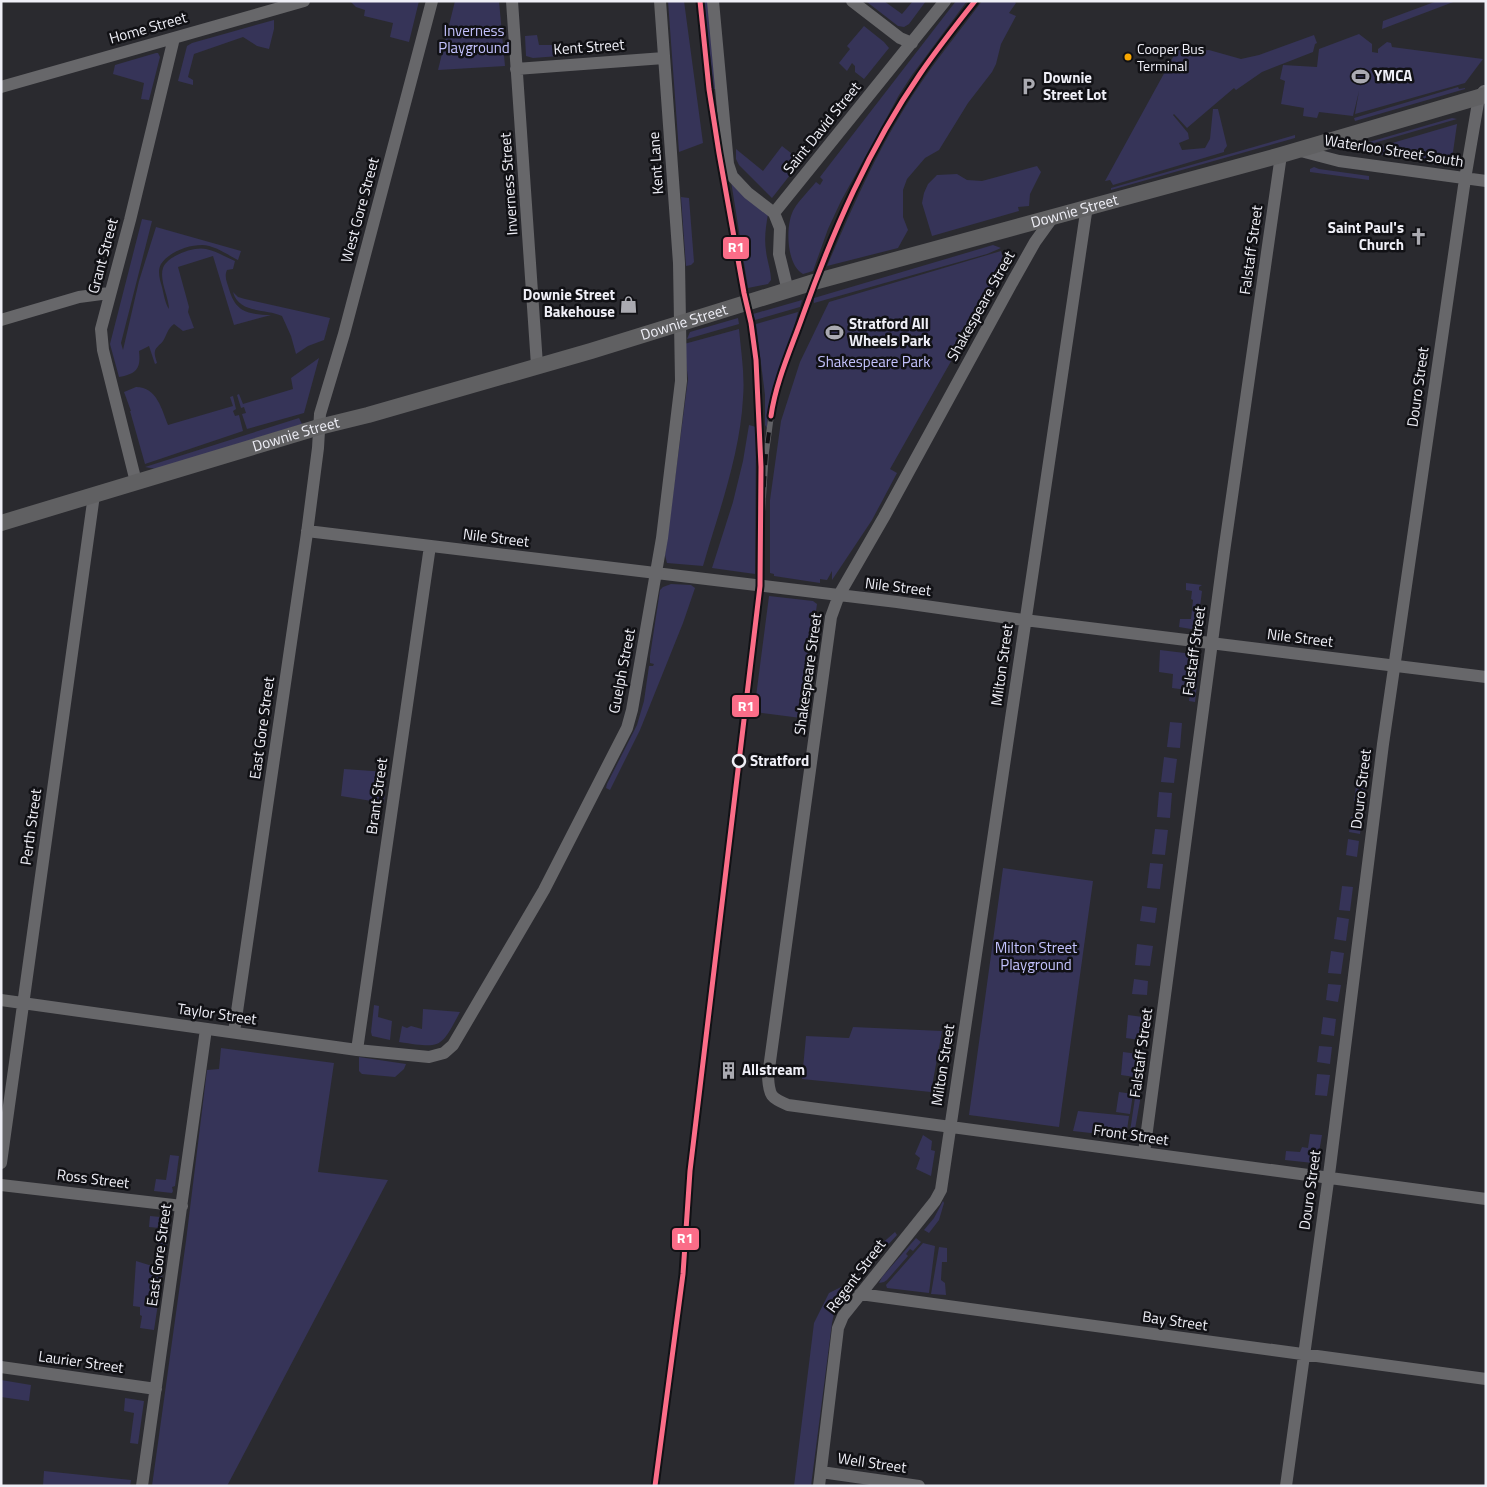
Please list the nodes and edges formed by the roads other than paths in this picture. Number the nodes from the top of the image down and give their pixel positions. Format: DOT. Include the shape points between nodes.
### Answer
graph roads {
  1 [pos="304,1"];
  2 [pos="432,1"];
  3 [pos="512,1"];
  4 [pos="660,1"];
  5 [pos="713,1"];
  6 [pos="852,1"];
  7 [pos="945,1"];
  8 [pos="174,38"];
  9 [pos="912,43"];
  10 [pos="664,58"];
  11 [pos="516,69"];
  12 [pos="1,88"];
  13 [pos="1484,94"];
  14 [pos="1297,150"];
  15 [pos="1281,154"];
  16 [pos="1465,179"];
  17 [pos="1486,182"];
  18 [pos="1087,206"];
  19 [pos="774,213"];
  20 [pos="1053,217"];
  21 [pos="788,291"];
  22 [pos="109,293"];
  23 [pos="1,320"];
  24 [pos="680,323"];
  25 [pos="537,365"];
  26 [pos="319,427"];
  27 [pos="136,482"];
  28 [pos="94,495"];
  29 [pos="1,523"];
  30 [pos="307,531"];
  31 [pos="430,546"];
  32 [pos="655,574"];
  33 [pos="839,595"];
  34 [pos="1025,620"];
  35 [pos="1212,643"];
  36 [pos="1394,666"];
  37 [pos="1486,677"];
  38 [pos="1,1000"];
  39 [pos="24,1003"];
  40 [pos="206,1029"];
  41 [pos="234,1032"];
  42 [pos="357,1050"];
  43 [pos="429,1057"];
  44 [pos="774,1099"];
  45 [pos="950,1128"];
  46 [pos="1144,1153"];
  47 [pos="1,1164"];
  48 [pos="1329,1178"];
  49 [pos="1,1185"];
  50 [pos="1486,1199"];
  51 [pos="182,1206"];
  52 [pos="860,1294"];
  53 [pos="1304,1355"];
  54 [pos="1,1367"];
  55 [pos="1486,1379"];
  56 [pos="156,1389"];
  57 [pos="821,1472"];
  58 [pos="142,1486"];
  59 [pos="819,1486"];
  60 [pos="919,1486"];
  61 [pos="1286,1486"];
  1 -- 8 [label="street, Home Street"];
  2 -- 26 [label="street, West Gore Street"];
  3 -- 11 [label="street, Inverness Street"];
  4 -- 10 [label="street, Kent Lane"];
  5 -- 19 [label="street" via="728,164 732,176"];
  6 -- 9 [label="street" via="900,38"];
  7 -- 9 [label="street, Saint David Street"];
  8 -- 12 [label="street, Home Street"];
  8 -- 22 [label="street, Grant Street"];
  9 -- 19 [label="street, Saint David Street"];
  10 -- 11 [label="street, Kent Street"];
  10 -- 24 [label="street, Kent Lane"];
  11 -- 25 [label="street, Inverness Street"];
  13 -- 14 [label="main road, Downie Street"];
  13 -- 16 [label="street, Douro Street"];
  14 -- 15 [label="main road, Downie Street"];
  14 -- 16 [label="street, Waterloo Street South" via="1339,161"];
  15 -- 18 [label="main road, Downie Street"];
  15 -- 35 [label="street, Falstaff Street"];
  16 -- 17 [label="street, Waterloo Street South"];
  16 -- 36 [label="street, Douro Street"];
  18 -- 20 [label="main road, Downie Street"];
  18 -- 34 [label="street, Milton Street"];
  19 -- 21 [label="street" via="780,228 779,254"];
  20 -- 21 [label="main road, Downie Street"];
  20 -- 33 [label="street, Shakespeare Street" via="1035,242"];
  21 -- 24 [label="main road, Downie Street"];
  22 -- 23 [label="street" via="79,297"];
  22 -- 27 [label="street, Grant Street" via="101,344"];
  24 -- 25 [label="main road, Downie Street"];
  24 -- 32 [label="street, Guelph Street" via="681,381"];
  25 -- 26 [label="main road, Downie Street"];
  26 -- 27 [label="main road, Downie Street"];
  26 -- 30 [label="street, East Gore Street"];
  27 -- 28 [label="main road, Downie Street"];
  28 -- 29 [label="main road, Downie Street"];
  28 -- 39 [label="street, Perth Street"];
  30 -- 31 [label="street, Nile Street"];
  30 -- 41 [label="street, East Gore Street"];
  31 -- 32 [label="street, Nile Street"];
  31 -- 42 [label="street, Brant Street"];
  32 -- 33 [label="street, Nile Street"];
  32 -- 43 [label="street, Guelph Street" via="632,710 626,728 544,890 453,1045 444,1053"];
  33 -- 34 [label="street, Nile Street"];
  33 -- 44 [label="street, Shakespeare Street" via="831,617 768,1076 768,1091"];
  34 -- 35 [label="street, Nile Street"];
  34 -- 45 [label="street, Milton Street"];
  35 -- 36 [label="street, Nile Street"];
  35 -- 46 [label="street, Falstaff Street"];
  36 -- 37 [label="street, Nile Street"];
  36 -- 48 [label="street, Douro Street"];
  38 -- 39 [label="street, Taylor Street"];
  39 -- 40 [label="street, Taylor Street"];
  39 -- 47 [label="street, Perth Street"];
  40 -- 41 [label="street, Taylor Street"];
  40 -- 51 [label="street, East Gore Street"];
  41 -- 42 [label="street, Taylor Street"];
  42 -- 43 [label="street, Taylor Street"];
  44 -- 45 [label="street, Front Street" via="788,1105"];
  45 -- 46 [label="street, Front Street"];
  45 -- 52 [label="street, Regent Street" via="941,1190"];
  46 -- 48 [label="street, Front Street"];
  48 -- 50 [label="street, Front Street"];
  48 -- 53 [label="street, Douro Street"];
  49 -- 51 [label="street, Ross Street"];
  51 -- 56 [label="street, East Gore Street"];
  52 -- 53 [label="street, Bay Street"];
  52 -- 57 [label="street, Regent Street" via="838,1328"];
  53 -- 55 [label="street, Bay Street"];
  53 -- 61 [label="street, Douro Street"];
  54 -- 56 [label="street, Laurier Street"];
  56 -- 58 [label="street, East Gore Street"];
  57 -- 59 [label="street, Regent Street"];
  57 -- 60 [label="street, Well Street"];
}
